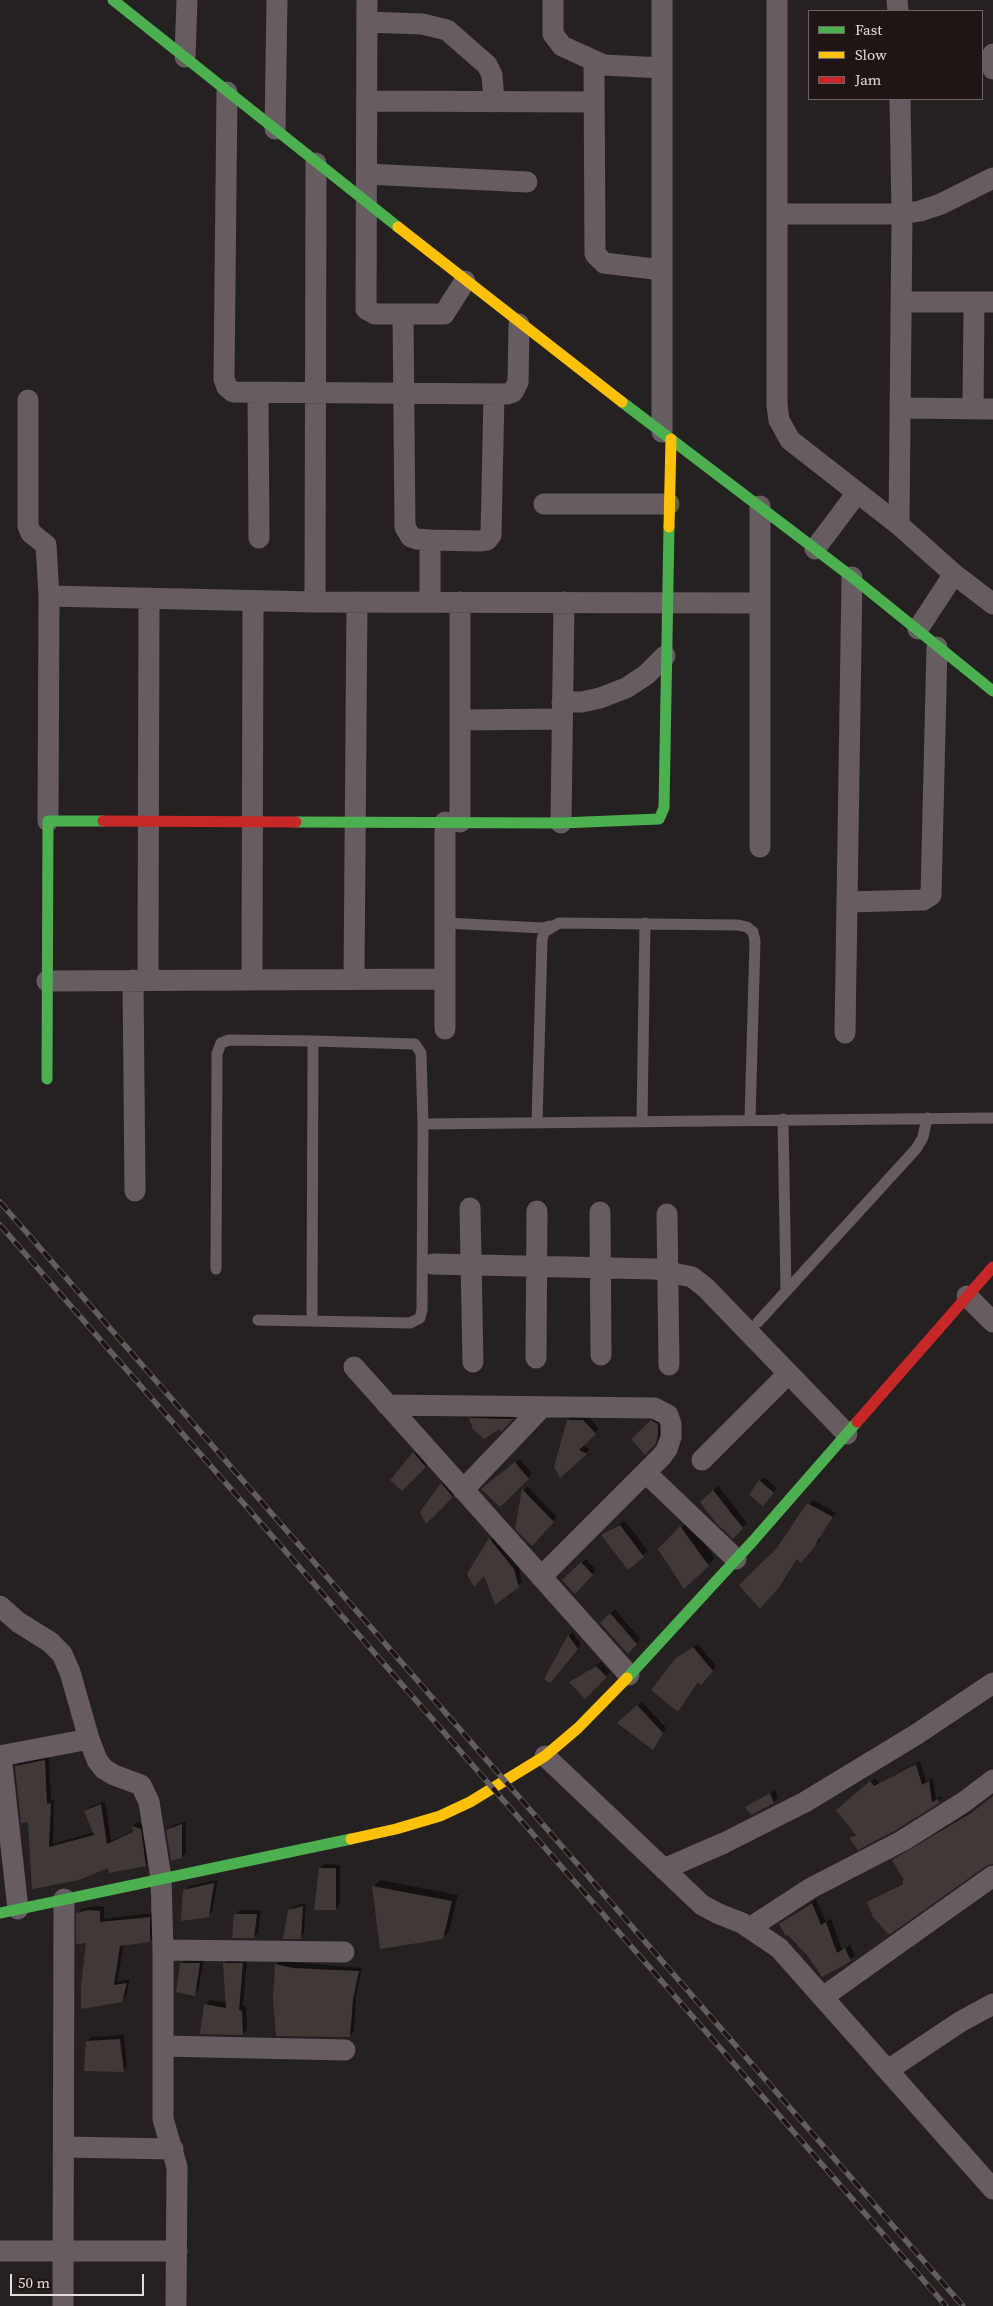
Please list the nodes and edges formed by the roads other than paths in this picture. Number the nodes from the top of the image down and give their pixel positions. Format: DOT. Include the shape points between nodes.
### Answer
graph roads {
  1 [pos="113,0"];
  2 [pos="187,0"];
  3 [pos="277,0"];
  4 [pos="367,0"];
  5 [pos="552,0"];
  6 [pos="662,0"];
  7 [pos="778,0"];
  8 [pos="366,22"];
  9 [pos="993,54"];
  10 [pos="185,57"];
  11 [pos="594,61"];
  12 [pos="662,68"];
  13 [pos="993,69"];
  14 [pos="227,92"];
  15 [pos="900,100"];
  16 [pos="366,101"];
  17 [pos="494,102"];
  18 [pos="594,102"];
  19 [pos="275,130"];
  20 [pos="316,163"];
  21 [pos="367,174"];
  22 [pos="993,178"];
  23 [pos="528,182"];
  24 [pos="367,203"];
  25 [pos="777,214"];
  26 [pos="902,214"];
  27 [pos="662,270"];
  28 [pos="465,282"];
  29 [pos="902,302"];
  30 [pos="983,302"];
  31 [pos="403,314"];
  32 [pos="519,324"];
  33 [pos="258,393"];
  34 [pos="315,393"];
  35 [pos="403,393"];
  36 [pos="494,394"];
  37 [pos="28,400"];
  38 [pos="900,408"];
  39 [pos="983,409"];
  40 [pos="666,435"];
  41 [pos="857,493"];
  42 [pos="544,504"];
  43 [pos="669,504"];
  44 [pos="760,506"];
  45 [pos="899,525"];
  46 [pos="259,538"];
  47 [pos="430,540"];
  48 [pos="815,549"];
  49 [pos="954,574"];
  50 [pos="852,577"];
  51 [pos="49,596"];
  52 [pos="149,598"];
  53 [pos="253,601"];
  54 [pos="315,602"];
  55 [pos="357,602"];
  56 [pos="430,602"];
  57 [pos="460,602"];
  58 [pos="564,602"];
  59 [pos="666,602"];
  60 [pos="760,603"];
  61 [pos="993,604"];
  62 [pos="918,630"];
  63 [pos="937,647"];
  64 [pos="665,656"];
  65 [pos="993,691"];
  66 [pos="562,710"];
  67 [pos="460,720"];
  68 [pos="48,821"];
  69 [pos="149,822"];
  70 [pos="251,822"];
  71 [pos="354,822"];
  72 [pos="452,822"];
  73 [pos="561,823"];
  74 [pos="760,847"];
  75 [pos="847,902"];
  76 [pos="445,924"];
  77 [pos="645,924"];
  78 [pos="550,926"];
  79 [pos="354,979"];
  80 [pos="445,979"];
  81 [pos="141,980"];
  82 [pos="252,980"];
  83 [pos="48,981"];
  84 [pos="445,1029"];
  85 [pos="845,1033"];
  86 [pos="313,1041"];
  87 [pos="47,1079"];
  88 [pos="926,1118"];
  89 [pos="993,1118"];
  90 [pos="750,1119"];
  91 [pos="783,1119"];
  92 [pos="642,1121"];
  93 [pos="537,1122"];
  94 [pos="423,1124"];
  95 [pos="135,1191"];
  96 [pos="470,1208"];
  97 [pos="537,1211"];
  98 [pos="600,1212"];
  99 [pos="668,1214"];
  100 [pos="433,1264"];
  101 [pos="471,1265"];
  102 [pos="536,1266"];
  103 [pos="600,1268"];
  104 [pos="993,1268"];
  105 [pos="216,1269"];
  106 [pos="668,1271"];
  107 [pos="786,1291"];
  108 [pos="967,1296"];
  109 [pos="258,1320"];
  110 [pos="312,1321"];
  111 [pos="758,1322"];
  112 [pos="993,1322"];
  113 [pos="601,1355"];
  114 [pos="536,1358"];
  115 [pos="473,1362"];
  116 [pos="669,1365"];
  117 [pos="354,1367"];
  118 [pos="788,1374"];
  119 [pos="387,1405"];
  120 [pos="542,1407"];
  121 [pos="847,1434"];
  122 [pos="702,1460"];
  123 [pos="646,1473"];
  124 [pos="463,1490"];
  125 [pos="736,1559"];
  126 [pos="541,1577"];
  127 [pos="0,1606"];
  128 [pos="629,1675"];
  129 [pos="993,1683"];
  130 [pos="89,1739"];
  131 [pos="0,1756"];
  132 [pos="545,1756"];
  133 [pos="993,1780"];
  134 [pos="664,1869"];
  135 [pos="993,1876"];
  136 [pos="161,1878"];
  137 [pos="64,1899"];
  138 [pos="9,1911"];
  139 [pos="750,1927"];
  140 [pos="163,1950"];
  141 [pos="344,1952"];
  142 [pos="823,1997"];
  143 [pos="993,2004"];
  144 [pos="163,2046"];
  145 [pos="345,2050"];
  146 [pos="888,2070"];
  147 [pos="64,2147"];
  148 [pos="173,2149"];
  149 [pos="993,2189"];
  150 [pos="63,2250"];
  151 [pos="0,2251"];
  152 [pos="177,2251"];
  153 [pos="63,2306"];
  154 [pos="176,2306"];
  1 -- 10 [label="street"];
  2 -- 10 [label="street"];
  3 -- 19 [label="street"];
  4 -- 8 [label="street"];
  5 -- 11 [label="street" via="552,26 556,41"];
  6 -- 12 [label="street"];
  7 -- 25 [label="street"];
  8 -- 16 [label="street"];
  8 -- 17 [label="street" via="422,24 447,30 487,65 492,75"];
  9 -- 13 [label="street"];
  10 -- 14 [label="street"];
  11 -- 12 [label="street" via="612,66"];
  11 -- 18 [label="street"];
  12 -- 27 [label="street"];
  14 -- 19 [label="street"];
  14 -- 33 [label="street" via="224,379 233,392"];
  15 -- 26 [label="street"];
  16 -- 17 [label="street"];
  16 -- 21 [label="street"];
  17 -- 18 [label="street"];
  18 -- 27 [label="street" via="596,254 604,262"];
  19 -- 20 [label="street"];
  20 -- 24 [label="street"];
  20 -- 34 [label="street"];
  21 -- 23 [label="street"];
  21 -- 24 [label="street"];
  22 -- 26 [label="street" via="941,204"];
  24 -- 28 [label="street"];
  24 -- 31 [label="street" via="366,309 375,314"];
  25 -- 26 [label="street"];
  25 -- 41 [label="street" via="779,420 790,440"];
  26 -- 29 [label="street"];
  27 -- 40 [label="street"];
  28 -- 31 [label="street" via="444,314"];
  28 -- 32 [label="street"];
  29 -- 30 [label="street"];
  29 -- 38 [label="street"];
  30 -- 39 [label="street"];
  31 -- 35 [label="street"];
  32 -- 36 [label="street" via="516,388 507,394"];
  32 -- 40 [label="street"];
  33 -- 34 [label="street"];
  33 -- 46 [label="street"];
  34 -- 35 [label="street"];
  34 -- 54 [label="street"];
  35 -- 36 [label="street"];
  35 -- 47 [label="street" via="405,527 411,537"];
  36 -- 47 [label="street" via="491,535 480,541"];
  37 -- 51 [label="street" via="28,526 31,533 46,545"];
  38 -- 39 [label="street"];
  38 -- 45 [label="street"];
  40 -- 43 [label="street"];
  40 -- 44 [label="street"];
  41 -- 45 [label="street"];
  41 -- 48 [label="street"];
  42 -- 43 [label="street"];
  43 -- 59 [label="street"];
  44 -- 48 [label="street"];
  44 -- 60 [label="street"];
  45 -- 49 [label="street"];
  47 -- 56 [label="street"];
  48 -- 50 [label="street"];
  49 -- 61 [label="street"];
  49 -- 62 [label="street"];
  50 -- 62 [label="street"];
  50 -- 75 [label="street"];
  51 -- 52 [label="street"];
  51 -- 68 [label="street"];
  52 -- 53 [label="street"];
  52 -- 69 [label="street"];
  53 -- 54 [label="street"];
  53 -- 70 [label="street"];
  54 -- 55 [label="street"];
  55 -- 56 [label="street"];
  55 -- 71 [label="street"];
  56 -- 57 [label="street"];
  57 -- 58 [label="street"];
  57 -- 67 [label="street"];
  58 -- 59 [label="street"];
  58 -- 66 [label="street"];
  59 -- 60 [label="street"];
  59 -- 64 [label="street"];
  60 -- 74 [label="street"];
  62 -- 63 [label="street"];
  63 -- 65 [label="street"];
  63 -- 75 [label="street" via="931,895 924,900"];
  64 -- 66 [label="street" via="646,675 626,688"];
  64 -- 73 [label="street" via="663,815 653,821"];
  66 -- 67 [label="street"];
  66 -- 73 [label="street"];
  67 -- 72 [label="street"];
  68 -- 69 [label="street"];
  68 -- 83 [label="street"];
  69 -- 70 [label="street"];
  69 -- 81 [label="street"];
  70 -- 71 [label="street"];
  70 -- 82 [label="street"];
  71 -- 72 [label="street"];
  71 -- 79 [label="street"];
  72 -- 73 [label="street"];
  72 -- 76 [label="street"];
  75 -- 85 [label="street"];
  76 -- 78 [label="lane"];
  76 -- 80 [label="street"];
  77 -- 78 [label="lane" via="559,923"];
  77 -- 90 [label="lane" via="738,925 753,932"];
  77 -- 92 [label="lane"];
  78 -- 93 [label="lane" via="542,940"];
  79 -- 80 [label="street"];
  79 -- 82 [label="street"];
  80 -- 84 [label="street"];
  81 -- 82 [label="street"];
  81 -- 83 [label="street"];
  81 -- 95 [label="street"];
  83 -- 87 [label="street"];
  86 -- 94 [label="lane" via="415,1044 421,1053"];
  86 -- 105 [label="lane" via="229,1040 218,1047"];
  86 -- 110 [label="lane"];
  88 -- 89 [label="lane"];
  88 -- 91 [label="lane"];
  88 -- 107 [label="lane" via="923,1137 916,1149"];
  90 -- 91 [label="lane"];
  90 -- 92 [label="lane"];
  91 -- 107 [label="lane"];
  92 -- 93 [label="lane"];
  93 -- 94 [label="lane"];
  94 -- 110 [label="lane" via="420,1318 410,1323"];
  96 -- 101 [label="street"];
  97 -- 102 [label="street"];
  98 -- 103 [label="street"];
  99 -- 106 [label="street"];
  100 -- 101 [label="street"];
  101 -- 102 [label="street"];
  101 -- 115 [label="street"];
  102 -- 103 [label="street"];
  102 -- 114 [label="street"];
  103 -- 106 [label="street"];
  103 -- 113 [label="street"];
  104 -- 108 [label="street"];
  106 -- 116 [label="street"];
  106 -- 118 [label="street" via="692,1277 706,1288"];
  107 -- 111 [label="lane"];
  108 -- 112 [label="street"];
  108 -- 121 [label="street"];
  109 -- 110 [label="lane"];
  117 -- 119 [label="street"];
  118 -- 121 [label="street"];
  118 -- 122 [label="street"];
  119 -- 120 [label="street"];
  119 -- 124 [label="street"];
  120 -- 123 [label="street" via="661,1410 668,1415 671,1437 668,1449"];
  120 -- 124 [label="street"];
  121 -- 125 [label="street"];
  123 -- 125 [label="street"];
  123 -- 126 [label="street"];
  124 -- 126 [label="street"];
  125 -- 128 [label="street"];
  126 -- 128 [label="street"];
  127 -- 130 [label="street" via="62,1654"];
  128 -- 132 [label="street" via="578,1728"];
  129 -- 134 [label="street" via="805,1802 724,1844"];
  130 -- 131 [label="street"];
  130 -- 136 [label="street" via="104,1769 141,1785 146,1793"];
  131 -- 138 [label="street"];
  132 -- 134 [label="street"];
  132 -- 136 [label="street" via="470,1802 440,1816 396,1829"];
  133 -- 139 [label="street" via="902,1841 810,1888"];
  134 -- 139 [label="street" via="702,1905"];
  135 -- 142 [label="street"];
  136 -- 137 [label="street"];
  136 -- 140 [label="street"];
  137 -- 138 [label="street"];
  137 -- 147 [label="street"];
  139 -- 142 [label="street" via="779,1948"];
  140 -- 141 [label="street"];
  140 -- 144 [label="street"];
  142 -- 146 [label="street"];
  143 -- 146 [label="street"];
  144 -- 145 [label="street"];
  144 -- 148 [label="street" via="163,2119"];
  146 -- 149 [label="street"];
  147 -- 148 [label="street"];
  147 -- 150 [label="street"];
  148 -- 152 [label="street" via="177,2166"];
  150 -- 151 [label="street"];
  150 -- 152 [label="street"];
  150 -- 153 [label="street"];
  152 -- 154 [label="street"];
}
